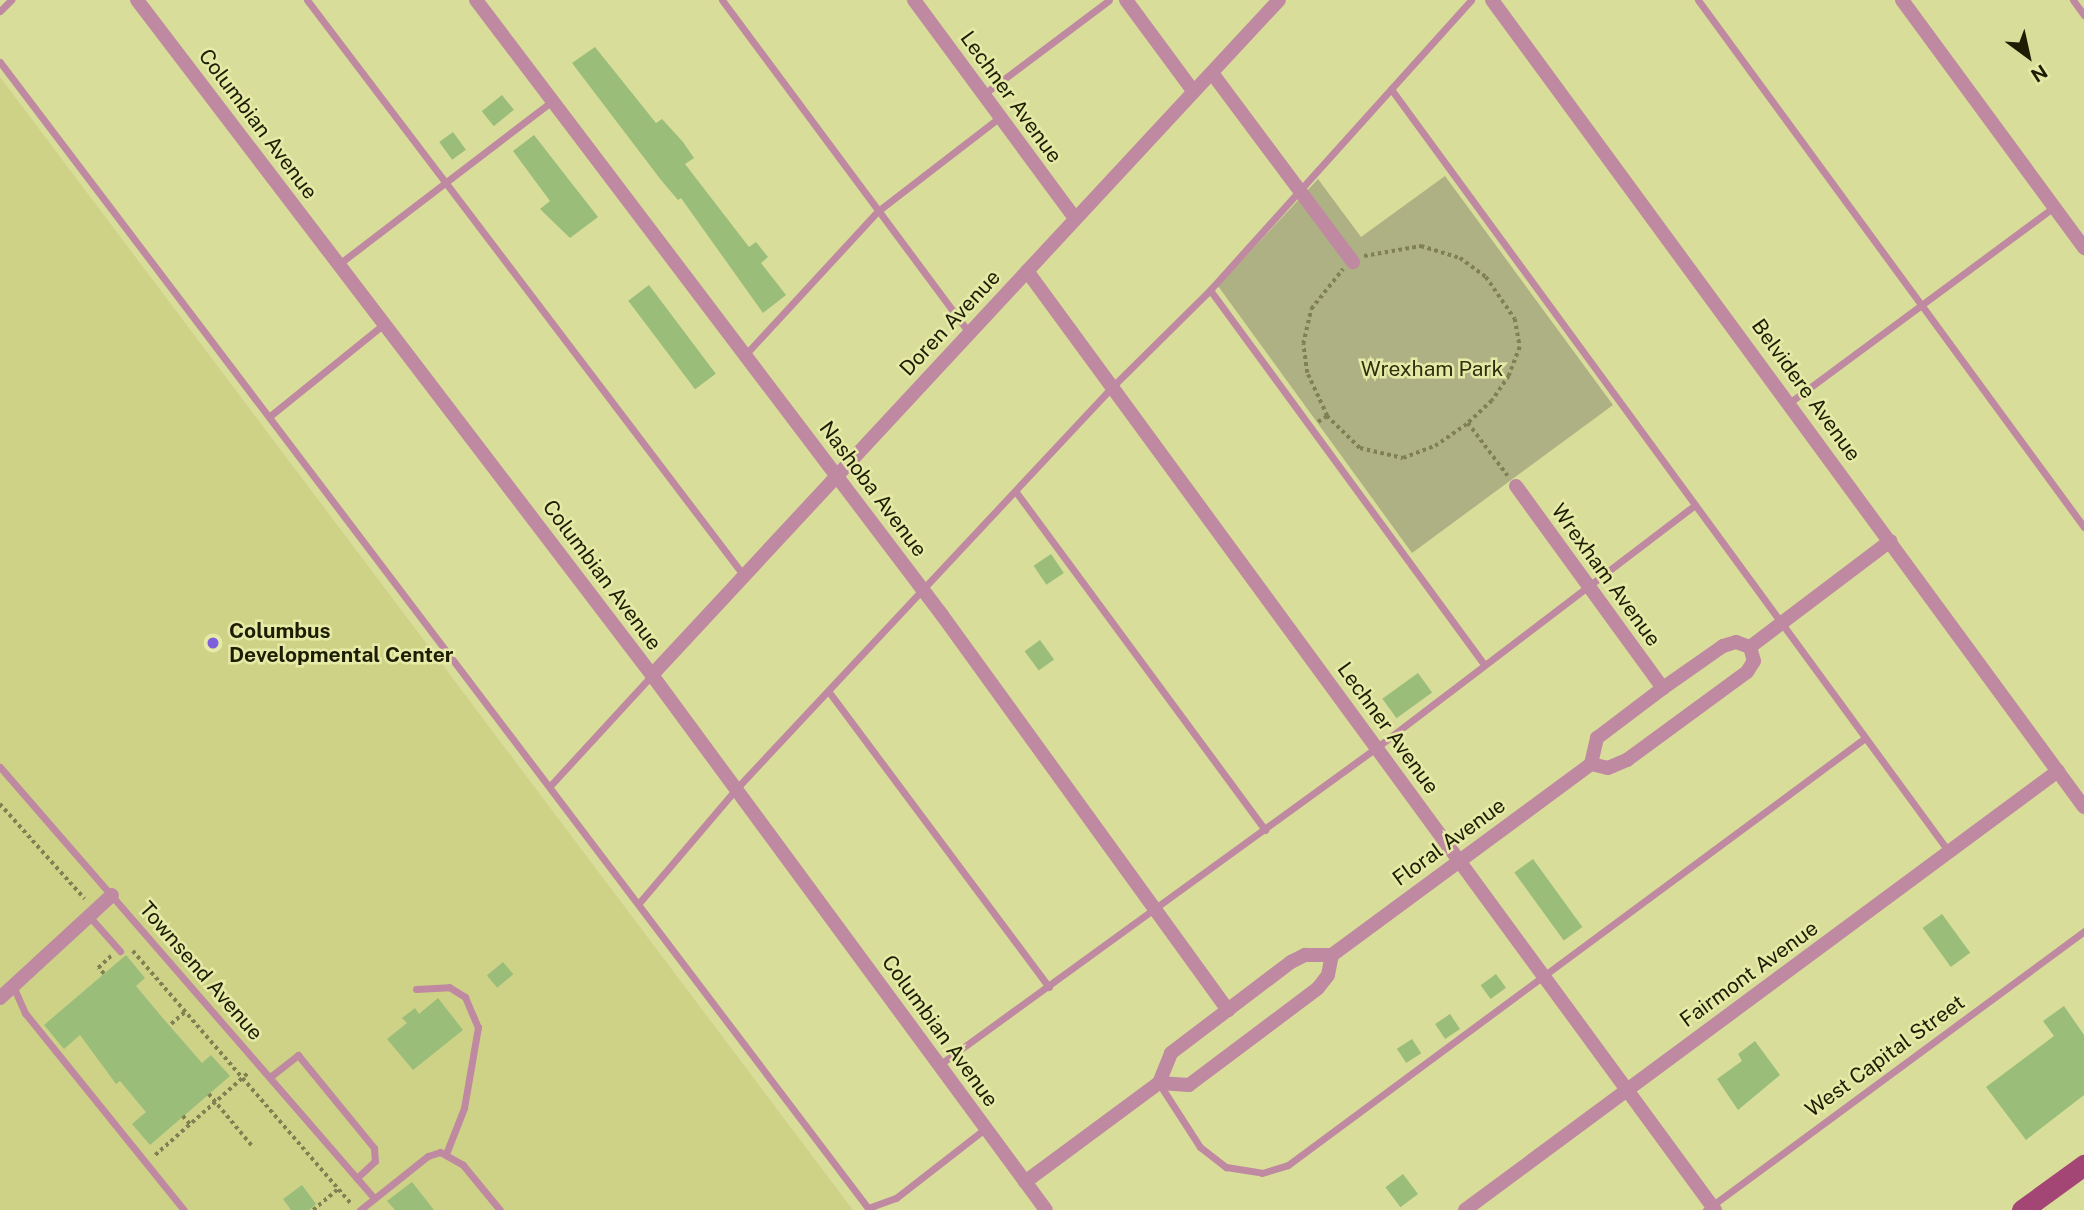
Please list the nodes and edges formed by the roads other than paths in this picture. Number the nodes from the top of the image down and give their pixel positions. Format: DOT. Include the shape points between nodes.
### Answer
graph roads {
  1 [pos="11,0"];
  2 [pos="137,0"];
  3 [pos="307,0"];
  4 [pos="476,0"];
  5 [pos="722,0"];
  6 [pos="914,0"];
  7 [pos="1109,0"];
  8 [pos="1126,0"];
  9 [pos="1279,0"];
  10 [pos="1471,0"];
  11 [pos="1492,0"];
  12 [pos="1698,0"];
  13 [pos="1902,0"];
  14 [pos="2073,0"];
  15 [pos="0,11"];
  16 [pos="2084,15"];
  17 [pos="0,62"];
  18 [pos="1212,73"];
  19 [pos="1391,89"];
  20 [pos="1193,91"];
  21 [pos="983,94"];
  22 [pos="553,101"];
  23 [pos="1000,117"];
  24 [pos="444,181"];
  25 [pos="1299,186"];
  26 [pos="2054,208"];
  27 [pos="878,211"];
  28 [pos="1075,218"];
  29 [pos="2084,248"];
  30 [pos="1353,262"];
  31 [pos="338,264"];
  32 [pos="1027,271"];
  33 [pos="1210,290"];
  34 [pos="1923,307"];
  35 [pos="384,324"];
  36 [pos="969,333"];
  37 [pos="745,355"];
  38 [pos="1112,387"];
  39 [pos="1789,403"];
  40 [pos="270,416"];
  41 [pos="837,475"];
  42 [pos="1516,486"];
  43 [pos="1016,492"];
  44 [pos="1695,506"];
  45 [pos="2084,527"];
  46 [pos="1890,541"];
  47 [pos="744,576"];
  48 [pos="1588,586"];
  49 [pos="924,592"];
  50 [pos="1781,624"];
  51 [pos="1750,647"];
  52 [pos="1484,665"];
  53 [pos="653,675"];
  54 [pos="1663,688"];
  55 [pos="829,692"];
  56 [pos="1866,738"];
  57 [pos="1376,748"];
  58 [pos="1591,764"];
  59 [pos="0,767"];
  60 [pos="2058,771"];
  61 [pos="550,786"];
  62 [pos="736,789"];
  63 [pos="2084,807"];
  64 [pos="1265,830"];
  65 [pos="1950,852"];
  66 [pos="1459,861"];
  67 [pos="112,895"];
  68 [pos="639,903"];
  69 [pos="1157,910"];
  70 [pos="92,913"];
  71 [pos="2084,931"];
  72 [pos="120,951"];
  73 [pos="1332,955"];
  74 [pos="1544,978"];
  75 [pos="13,986"];
  76 [pos="1049,987"];
  77 [pos="416,989"];
  78 [pos="0,998"];
  79 [pos="1228,1010"];
  80 [pos="939,1065"];
  81 [pos="270,1077"];
  82 [pos="1159,1083"];
  83 [pos="1626,1090"];
  84 [pos="986,1128"];
  85 [pos="446,1154"];
  86 [pos="2084,1165"];
  87 [pos="357,1178"];
  88 [pos="1025,1182"];
  89 [pos="374,1198"];
  90 [pos="1711,1209"];
  91 [pos="184,1210"];
  92 [pos="358,1210"];
  93 [pos="500,1210"];
  94 [pos="1046,1210"];
  95 [pos="1465,1210"];
  96 [pos="2022,1210"];
  1 -- 15 [label="lane"];
  2 -- 31 [label="street, Columbian Avenue"];
  3 -- 24 [label="lane"];
  4 -- 22 [label="street, Nashoba Avenue"];
  5 -- 27 [label="lane"];
  6 -- 21 [label="street, Lechner Avenue"];
  7 -- 21 [label="lane"];
  8 -- 20 [label="street"];
  9 -- 18 [label="street, Doren Avenue"];
  10 -- 19 [label="lane"];
  11 -- 39 [label="street, Belvidere Avenue"];
  12 -- 34 [label="lane"];
  13 -- 26 [label="street"];
  14 -- 16 [label="lane"];
  17 -- 40 [label="lane"];
  18 -- 20 [label="street, Doren Avenue"];
  18 -- 25 [label="street"];
  19 -- 25 [label="lane"];
  19 -- 44 [label="lane"];
  20 -- 28 [label="street, Doren Avenue"];
  21 -- 23 [label="street, Lechner Avenue"];
  22 -- 24 [label="lane"];
  22 -- 37 [label="street, Nashoba Avenue"];
  23 -- 27 [label="lane"];
  23 -- 28 [label="street, Lechner Avenue"];
  24 -- 31 [label="lane"];
  24 -- 47 [label="lane"];
  25 -- 30 [label="street"];
  25 -- 33 [label="lane"];
  26 -- 29 [label="street"];
  26 -- 34 [label="lane"];
  27 -- 36 [label="lane"];
  27 -- 37 [label="lane"];
  28 -- 32 [label="street, Doren Avenue"];
  31 -- 35 [label="street, Columbian Avenue"];
  32 -- 36 [label="street, Doren Avenue"];
  32 -- 38 [label="street, Lechner Avenue"];
  33 -- 38 [label="lane"];
  33 -- 52 [label="lane"];
  34 -- 39 [label="lane"];
  34 -- 45 [label="lane"];
  35 -- 40 [label="lane"];
  35 -- 53 [label="street, Columbian Avenue"];
  36 -- 41 [label="street, Doren Avenue"];
  37 -- 41 [label="street, Nashoba Avenue"];
  38 -- 43 [label="lane"];
  38 -- 57 [label="street, Lechner Avenue"];
  39 -- 46 [label="street, Belvidere Avenue"];
  40 -- 61 [label="lane"];
  41 -- 47 [label="street, Doren Avenue"];
  41 -- 49 [label="street, Nashoba Avenue"];
  42 -- 48 [label="street, Wrexham Avenue"];
  43 -- 49 [label="lane"];
  43 -- 64 [label="lane"];
  44 -- 48 [label="lane"];
  44 -- 50 [label="lane"];
  46 -- 50 [label="street"];
  46 -- 60 [label="street, Belvidere Avenue"];
  47 -- 53 [label="street, Doren Avenue"];
  48 -- 52 [label="lane"];
  48 -- 54 [label="street, Wrexham Avenue"];
  49 -- 55 [label="lane"];
  49 -- 69 [label="street, Nashoba Avenue"];
  50 -- 51 [label="street"];
  50 -- 56 [label="lane"];
  51 -- 54 [label="street" via="1736,642 1723,646"];
  51 -- 58 [label="street" via="1754,661 1747,672 1715,696 1618,765"];
  52 -- 57 [label="lane"];
  53 -- 61 [label="lane"];
  53 -- 62 [label="street, Columbian Avenue"];
  54 -- 58 [label="street" via="1597,738"];
  55 -- 62 [label="lane"];
  55 -- 76 [label="lane"];
  56 -- 65 [label="lane"];
  56 -- 74 [label="lane"];
  57 -- 64 [label="lane"];
  57 -- 66 [label="street, Lechner Avenue"];
  58 -- 66 [label="street, Floral Avenue"];
  59 -- 67 [label="lane, Townsend Avenue"];
  60 -- 63 [label="street, Belvidere Avenue"];
  60 -- 65 [label="street, Fairmont Avenue"];
  61 -- 68 [label="lane"];
  62 -- 68 [label="lane"];
  62 -- 80 [label="street, Columbian Avenue"];
  64 -- 69 [label="lane"];
  65 -- 83 [label="street, Fairmont Avenue"];
  66 -- 73 [label="street, Floral Avenue"];
  66 -- 74 [label="street, Lechner Avenue"];
  67 -- 70 [label="street"];
  67 -- 81 [label="lane, Townsend Avenue"];
  68 -- 84 [label="lane" via="868,1208 896,1198"];
  69 -- 76 [label="lane"];
  69 -- 79 [label="street, Nashoba Avenue"];
  70 -- 72 [label="lane"];
  70 -- 75 [label="street"];
  71 -- 90 [label="lane, West Capital Street"];
  73 -- 79 [label="street" via="1306,955 1291,962"];
  73 -- 82 [label="street" via="1328,975 1318,988 1189,1085"];
  74 -- 82 [label="lane" via="1288,1165 1262,1173 1226,1167 1200,1147"];
  74 -- 83 [label="street, Lechner Avenue"];
  75 -- 78 [label="street"];
  75 -- 91 [label="lane" via="24,1013"];
  76 -- 80 [label="lane"];
  77 -- 85 [label="lane" via="449,987 465,996 478,1027 464,1108"];
  79 -- 82 [label="street" via="1171,1053"];
  80 -- 84 [label="street, Columbian Avenue"];
  81 -- 87 [label="lane, Townsend Avenue"];
  81 -- 87 [label="lane" via="298,1055 374,1148 375,1161"];
  82 -- 88 [label="street"];
  83 -- 90 [label="street, Lechner Avenue"];
  83 -- 95 [label="street, Fairmont Avenue"];
  84 -- 88 [label="street, Columbian Avenue"];
  85 -- 89 [label="lane" via="428,1156"];
  85 -- 93 [label="lane" via="463,1165"];
  86 -- 96 [label="main road"];
  87 -- 89 [label="lane, Townsend Avenue"];
  88 -- 94 [label="street"];
  89 -- 92 [label="lane"];
}
